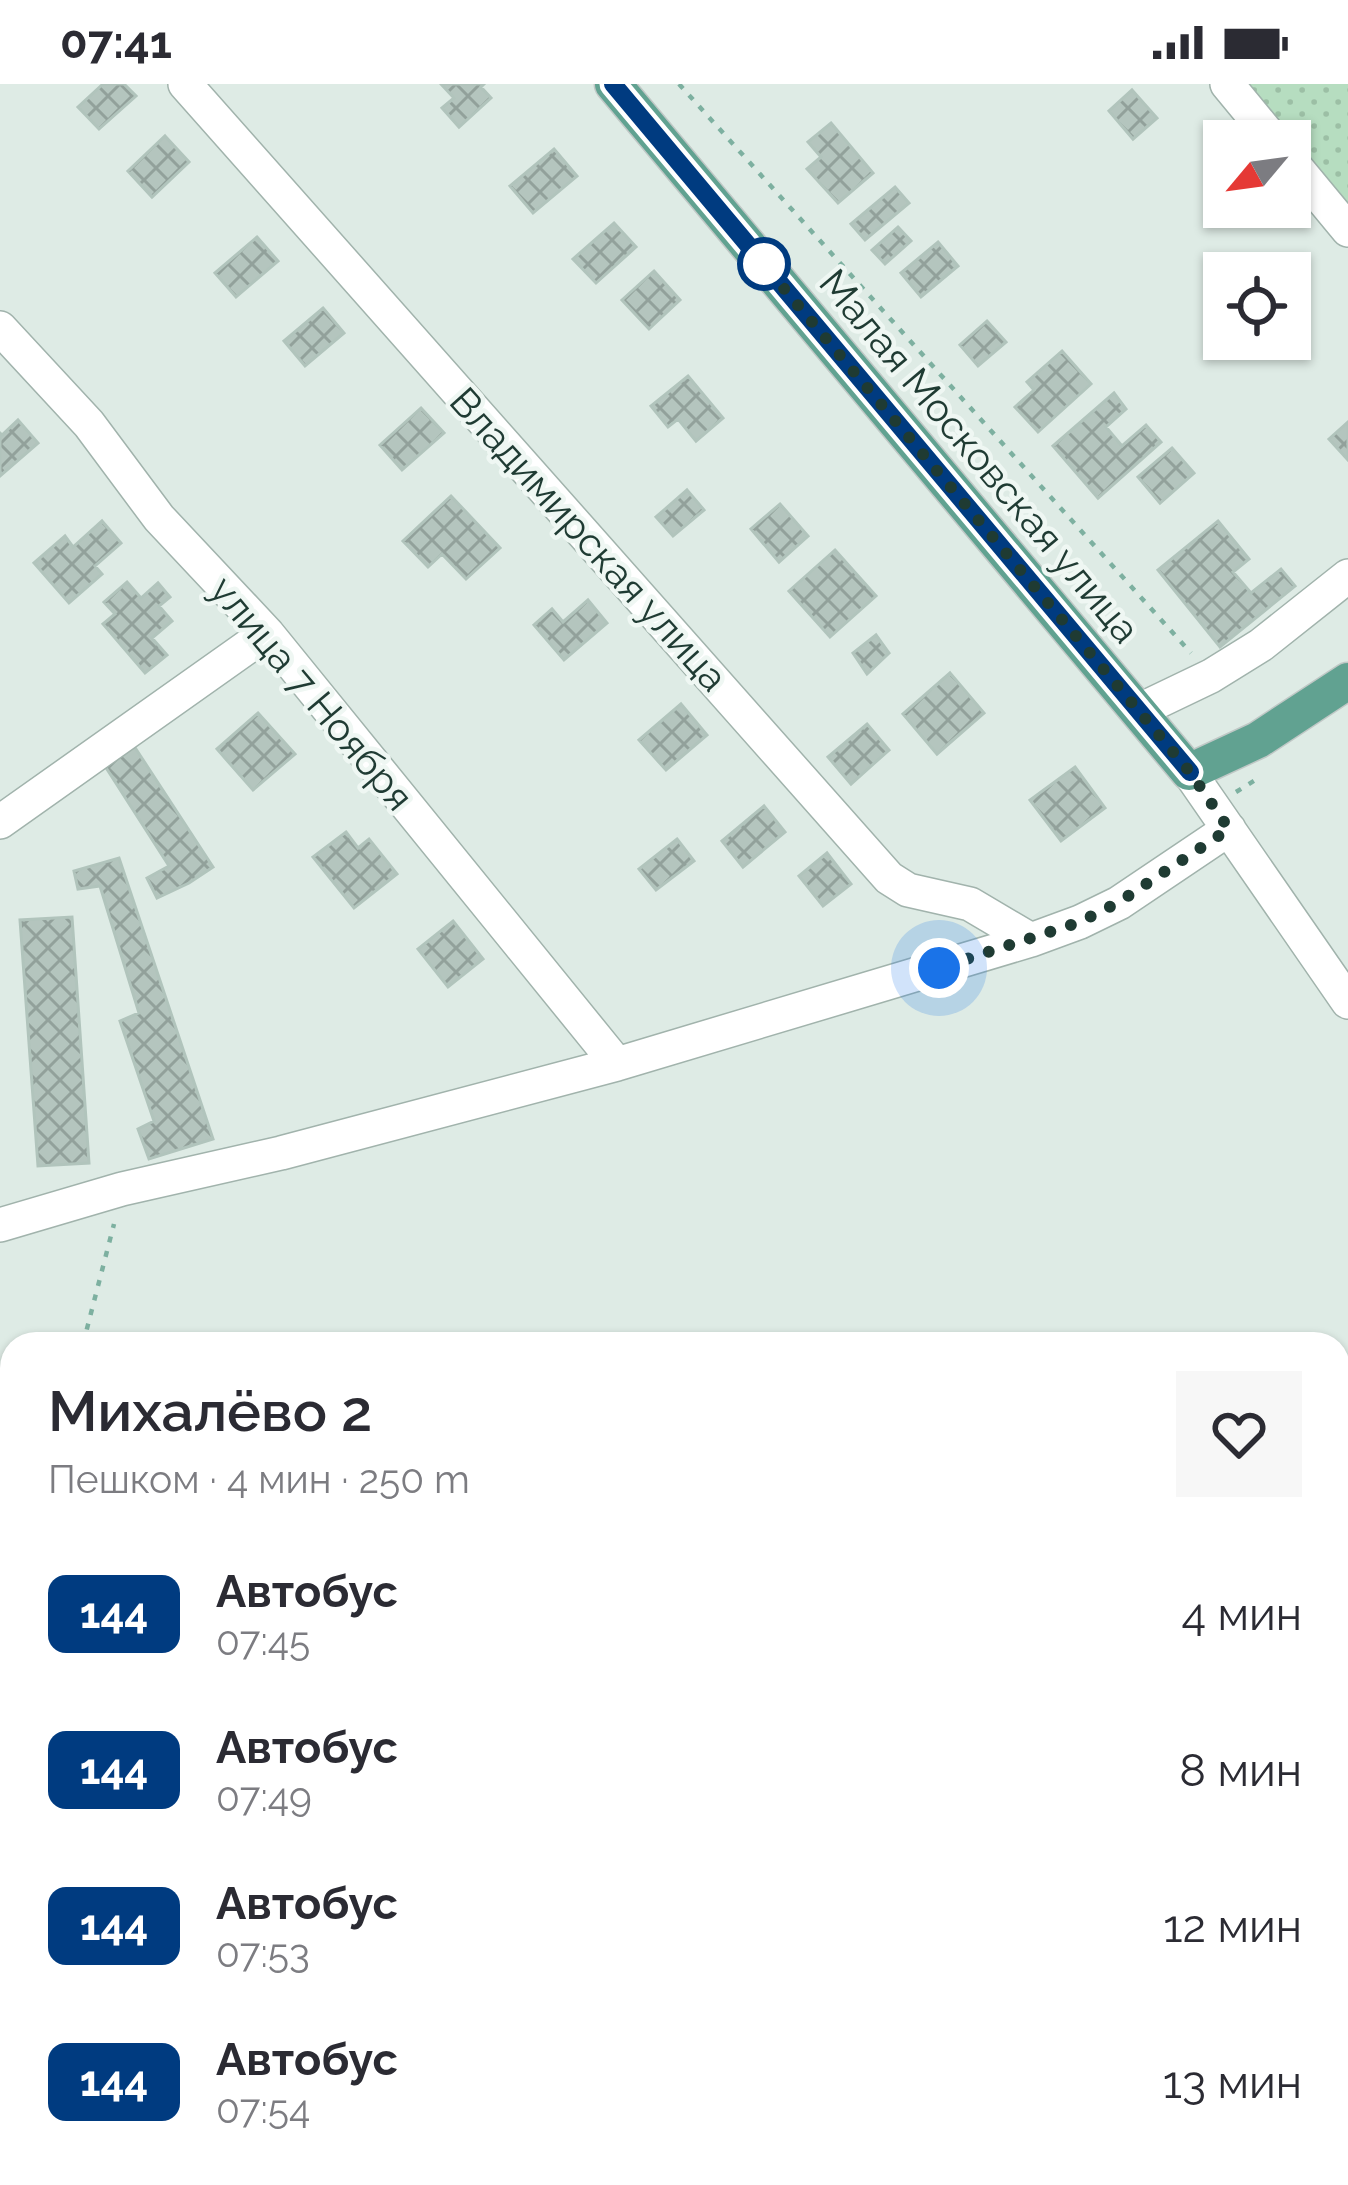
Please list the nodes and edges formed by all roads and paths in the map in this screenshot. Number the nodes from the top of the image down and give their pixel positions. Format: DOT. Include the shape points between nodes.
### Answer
graph roads {
  1 [pos="185,84"];
  2 [pos="613,84"];
  3 [pos="679,84"];
  4 [pos="1227,84"];
  5 [pos="1257,120"];
  6 [pos="1311,185"];
  7 [pos="1348,230"];
  8 [pos="0,328"];
  9 [pos="1348,576"];
  10 [pos="267,633"];
  11 [pos="1210,676"];
  12 [pos="1348,681"];
  13 [pos="1138,711"];
  14 [pos="1190,772"];
  15 [pos="0,822"];
  16 [pos="1229,829"];
  17 [pos="1031,940"];
  18 [pos="1348,1002"];
  19 [pos="617,1064"];
  20 [pos="122,1189"];
  21 [pos="0,1225"];
  22 [pos="86,1332"];
  1 -- 17 [label="street, Владимирская улица" via="889,878 970,904"];
  2 -- 13 [label="main road, Малая Московская улица"];
  3 -- 11 [label="path"];
  4 -- 5 [label="street"];
  6 -- 7 [label="street"];
  8 -- 10 [label="street, улица 7 Ноября"];
  9 -- 11 [label="street"];
  10 -- 15 [label="street"];
  10 -- 19 [label="street, улица 7 Ноября"];
  11 -- 13 [label="street"];
  12 -- 14 [label="main road" via="1258,740"];
  13 -- 14 [label="main road, Малая Московская улица"];
  14 -- 16 [label="street"];
  16 -- 17 [label="street" via="1119,902"];
  16 -- 18 [label="street"];
  17 -- 19 [label="street"];
  19 -- 20 [label="street"];
  20 -- 21 [label="street"];
  20 -- 22 [label="path"];
}
